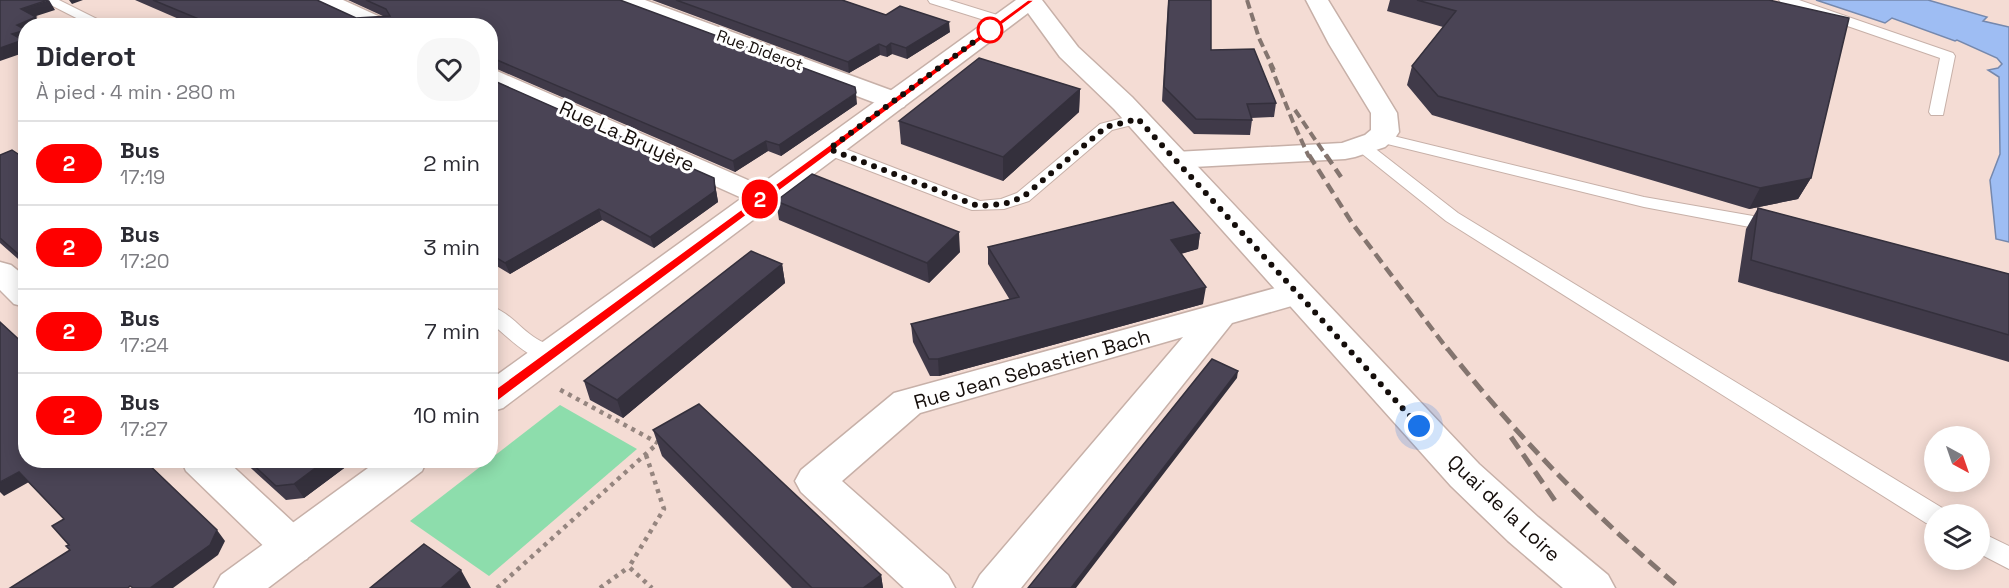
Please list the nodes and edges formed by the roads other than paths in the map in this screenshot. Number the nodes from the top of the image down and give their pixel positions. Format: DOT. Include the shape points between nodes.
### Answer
graph roads {
  1 [pos="48,0"];
  2 [pos="324,0"];
  3 [pos="624,0"];
  4 [pos="934,0"];
  5 [pos="976,0"];
  6 [pos="1031,0"];
  7 [pos="1317,0"];
  8 [pos="1786,0"];
  9 [pos="964,9"];
  10 [pos="87,18"];
  11 [pos="363,18"];
  12 [pos="1002,21"];
  13 [pos="498,79"];
  14 [pos="895,100"];
  15 [pos="1937,112"];
  16 [pos="1138,119"];
  17 [pos="1371,142"];
  18 [pos="829,149"];
  19 [pos="1175,160"];
  20 [pos="763,197"];
  21 [pos="1791,228"];
  22 [pos="0,272"];
  23 [pos="18,289"];
  24 [pos="1297,294"];
  25 [pos="1219,317"];
  26 [pos="498,318"];
  27 [pos="551,354"];
  28 [pos="498,393"];
  29 [pos="208,468"];
  30 [pos="397,468"];
  31 [pos="1924,509"];
  32 [pos="292,547"];
  33 [pos="1990,548"];
  34 [pos="2009,559"];
  35 [pos="236,588"];
  36 [pos="933,588"];
  37 [pos="995,588"];
  38 [pos="1593,588"];
  1 -- 10 [label="lane"];
  2 -- 11 [label="street"];
  3 -- 14 [label="street, Rue Diderot"];
  4 -- 9 [label="lane"];
  5 -- 9 [label="lane"];
  6 -- 12 [label="street"];
  6 -- 16 [label="street, Quai de la Loire" via="1069,52"];
  7 -- 17 [label="street" via="1384,113 1385,132"];
  8 -- 15 [label="lane" via="1948,56"];
  9 -- 12 [label="lane"];
  12 -- 14 [label="street"];
  13 -- 20 [label="street, Rue La Bruyère"];
  14 -- 18 [label="street"];
  16 -- 18 [label="lane" via="1106,127 1023,197 1004,204 978,206"];
  16 -- 19 [label="street, Quai de la Loire"];
  17 -- 19 [label="street" via="1308,154"];
  17 -- 21 [label="lane" via="1644,202"];
  17 -- 31 [label="lane" via="1452,217"];
  18 -- 20 [label="street"];
  19 -- 24 [label="street, Quai de la Loire"];
  20 -- 27 [label="street"];
  22 -- 23 [label="street"];
  24 -- 25 [label="street, Rue Jean Sebastien Bach"];
  24 -- 38 [label="street, Quai de la Loire" via="1465,475"];
  25 -- 36 [label="street, Rue Jean Sebastien Bach" via="907,403 815,481"];
  25 -- 37 [label="street"];
  26 -- 27 [label="lane" via="529,344"];
  27 -- 28 [label="street"];
  29 -- 32 [label="street"];
  30 -- 32 [label="street"];
  32 -- 35 [label="street"];
  33 -- 34 [label="lane"];
}
